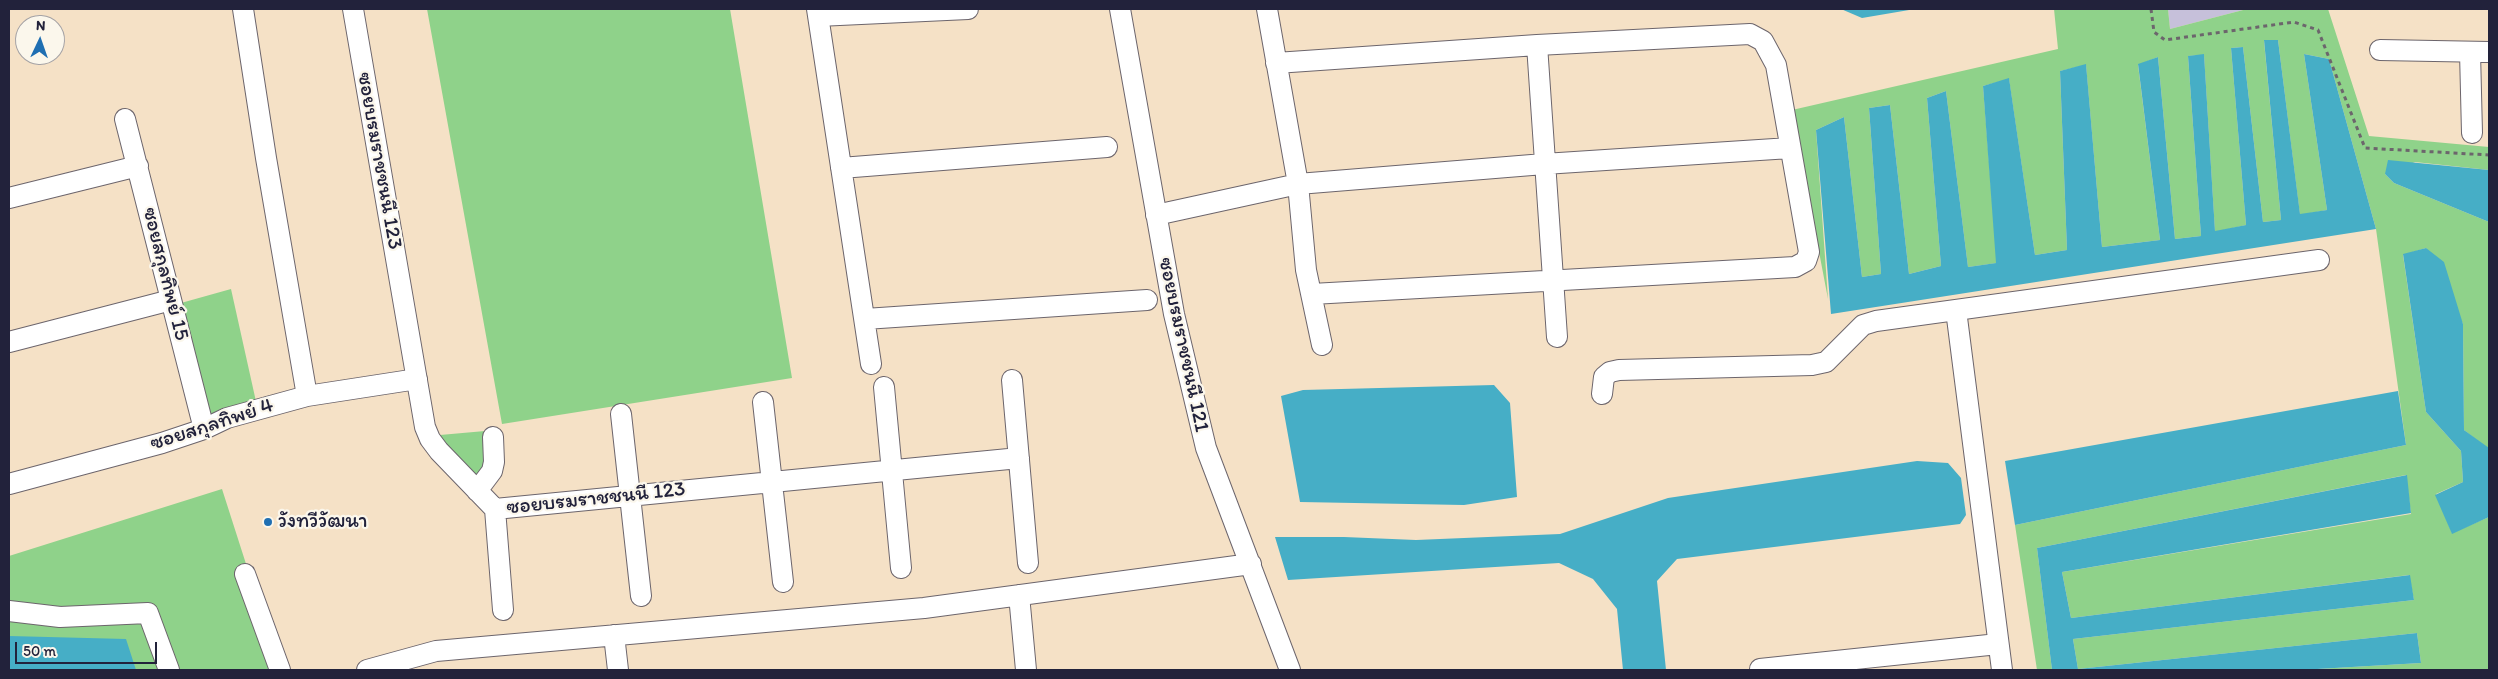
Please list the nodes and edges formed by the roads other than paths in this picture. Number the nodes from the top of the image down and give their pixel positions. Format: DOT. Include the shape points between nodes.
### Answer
graph roads {
  1 [pos="243,9"];
  2 [pos="352,9"];
  3 [pos="968,9"];
  4 [pos="1120,9"];
  5 [pos="1267,9"];
  6 [pos="817,12"];
  7 [pos="1537,44"];
  8 [pos="2380,50"];
  9 [pos="2480,52"];
  10 [pos="1276,63"];
  11 [pos="125,119"];
  12 [pos="2472,133"];
  13 [pos="1107,147"];
  14 [pos="1790,148"];
  15 [pos="1544,164"];
  16 [pos="138,166"];
  17 [pos="841,168"];
  18 [pos="1298,184"];
  19 [pos="9,198"];
  20 [pos="1156,216"];
  21 [pos="2319,260"];
  22 [pos="1554,279"];
  23 [pos="1312,294"];
  24 [pos="171,300"];
  25 [pos="1147,300"];
  26 [pos="1956,310"];
  27 [pos="865,319"];
  28 [pos="1557,337"];
  29 [pos="9,342"];
  30 [pos="1322,344"];
  31 [pos="872,364"];
  32 [pos="417,379"];
  33 [pos="1012,380"];
  34 [pos="884,387"];
  35 [pos="1602,394"];
  36 [pos="307,396"];
  37 [pos="763,402"];
  38 [pos="621,414"];
  39 [pos="204,429"];
  40 [pos="493,437"];
  41 [pos="1018,458"];
  42 [pos="891,472"];
  43 [pos="772,483"];
  44 [pos="9,484"];
  45 [pos="477,491"];
  46 [pos="629,495"];
  47 [pos="495,509"];
  48 [pos="1028,563"];
  49 [pos="1251,564"];
  50 [pos="901,568"];
  51 [pos="245,574"];
  52 [pos="782,582"];
  53 [pos="1019,595"];
  54 [pos="641,596"];
  55 [pos="503,610"];
  56 [pos="9,611"];
  57 [pos="614,636"];
  58 [pos="1998,644"];
  59 [pos="1760,669"];
  60 [pos="169,670"];
  61 [pos="280,670"];
  62 [pos="367,670"];
  63 [pos="618,670"];
  64 [pos="1026,670"];
  65 [pos="1290,670"];
  66 [pos="2002,670"];
  1 -- 36 [label="street"];
  2 -- 32 [label="street, ซอยบรมราชชนนี 123"];
  3 -- 6 [label="street"];
  4 -- 20 [label="street, ซอยบรมราชชนนี 121"];
  5 -- 10 [label="street"];
  6 -- 17 [label="street"];
  7 -- 10 [label="street"];
  7 -- 14 [label="street" via="1750,34 1763,41 1776,65"];
  7 -- 15 [label="street"];
  8 -- 9 [label="street"];
  9 -- 12 [label="street"];
  10 -- 18 [label="street"];
  11 -- 16 [label="street, ซอยสกุลทิพย์ 15"];
  13 -- 17 [label="street"];
  14 -- 15 [label="street"];
  14 -- 22 [label="street" via="1809,252 1806,261 1795,267"];
  15 -- 18 [label="street"];
  15 -- 22 [label="street"];
  16 -- 19 [label="street"];
  16 -- 24 [label="street, ซอยสกุลทิพย์ 15"];
  17 -- 27 [label="street"];
  18 -- 20 [label="street"];
  18 -- 23 [label="street" via="1306,270"];
  20 -- 49 [label="street, ซอยบรมราชชนนี 121" via="1174,314 1206,448"];
  21 -- 26 [label="street"];
  22 -- 23 [label="street"];
  22 -- 28 [label="street"];
  23 -- 30 [label="street"];
  24 -- 29 [label="street"];
  24 -- 39 [label="street, ซอยสกุลทิพย์ 15"];
  25 -- 27 [label="street"];
  26 -- 35 [label="street" via="1876,321 1863,326 1826,362 1619,370 1604,377"];
  26 -- 58 [label="street"];
  27 -- 31 [label="street"];
  32 -- 36 [label="street, ซอยสกุลทิพย์ 4"];
  32 -- 45 [label="street, ซอยบรมราชชนนี 123" via="430,439"];
  33 -- 41 [label="street"];
  34 -- 42 [label="street"];
  36 -- 39 [label="street, ซอยสกุลทิพย์ 4" via="227,418"];
  37 -- 43 [label="street"];
  38 -- 46 [label="street"];
  39 -- 44 [label="street, ซอยสกุลทิพย์ 4"];
  40 -- 45 [label="street" via="492,471"];
  41 -- 42 [label="street, ซอยบรมราชชนนี 123"];
  41 -- 48 [label="street"];
  42 -- 43 [label="street, ซอยบรมราชชนนี 123"];
  42 -- 50 [label="street"];
  43 -- 46 [label="street, ซอยบรมราชชนนี 123"];
  43 -- 52 [label="street"];
  45 -- 47 [label="street, ซอยบรมราชชนนี 123"];
  46 -- 47 [label="street, ซอยบรมราชชนนี 123"];
  46 -- 54 [label="street"];
  47 -- 55 [label="street"];
  49 -- 53 [label="street"];
  49 -- 65 [label="street, ซอยบรมราชชนนี 121"];
  51 -- 61 [label="street"];
  53 -- 57 [label="street" via="924,608"];
  53 -- 64 [label="street"];
  56 -- 60 [label="street" via="60,617 148,613"];
  57 -- 62 [label="street" via="436,651"];
  57 -- 63 [label="street"];
  58 -- 59 [label="street"];
  58 -- 66 [label="street"];
}
